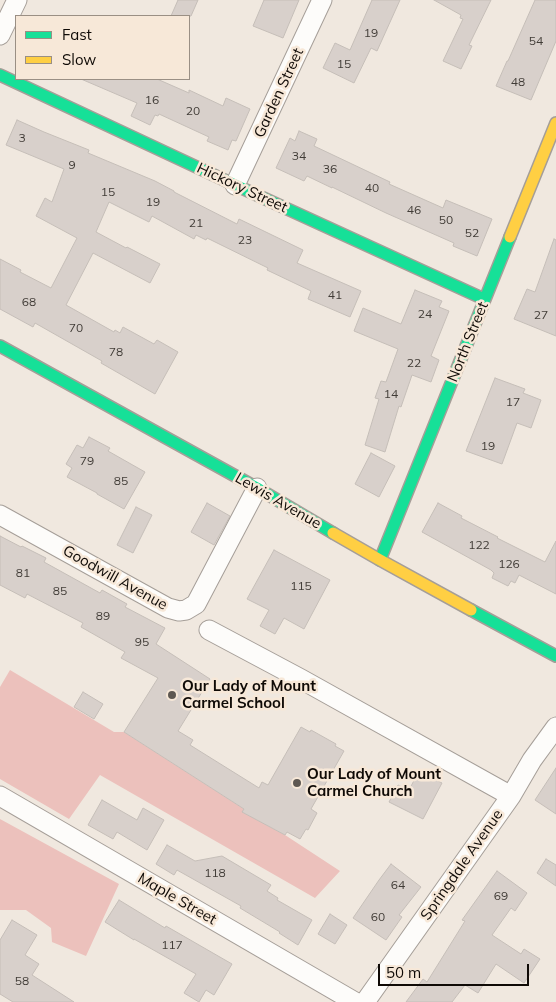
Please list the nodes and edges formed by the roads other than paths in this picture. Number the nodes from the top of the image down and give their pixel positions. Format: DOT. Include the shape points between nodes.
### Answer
graph roads {
  1 [pos="17,0"];
  2 [pos="322,0"];
  3 [pos="0,35"];
  4 [pos="0,75"];
  5 [pos="556,123"];
  6 [pos="235,185"];
  7 [pos="484,299"];
  8 [pos="0,346"];
  9 [pos="258,488"];
  10 [pos="0,514"];
  11 [pos="380,560"];
  12 [pos="209,630"];
  13 [pos="556,656"];
  14 [pos="556,727"];
  15 [pos="0,796"];
  16 [pos="511,796"];
  17 [pos="355,1002"];
  18 [pos="365,1002"];
  1 -- 3 [label="street"];
  2 -- 6 [label="street, Garden Street"];
  4 -- 6 [label="street, Hickory Street"];
  5 -- 7 [label="street, North Street"];
  6 -- 7 [label="street, Hickory Street"];
  7 -- 11 [label="street, North Street"];
  8 -- 9 [label="street, Lewis Avenue"];
  9 -- 10 [label="street, Goodwill Avenue" via="196,604 180,611 168,608"];
  9 -- 11 [label="street, Lewis Avenue"];
  11 -- 13 [label="street, Lewis Avenue"];
  12 -- 16 [label="street"];
  14 -- 16 [label="street, Springdale Avenue"];
  15 -- 17 [label="street, Maple Street"];
  16 -- 18 [label="street, Springdale Avenue"];
}
